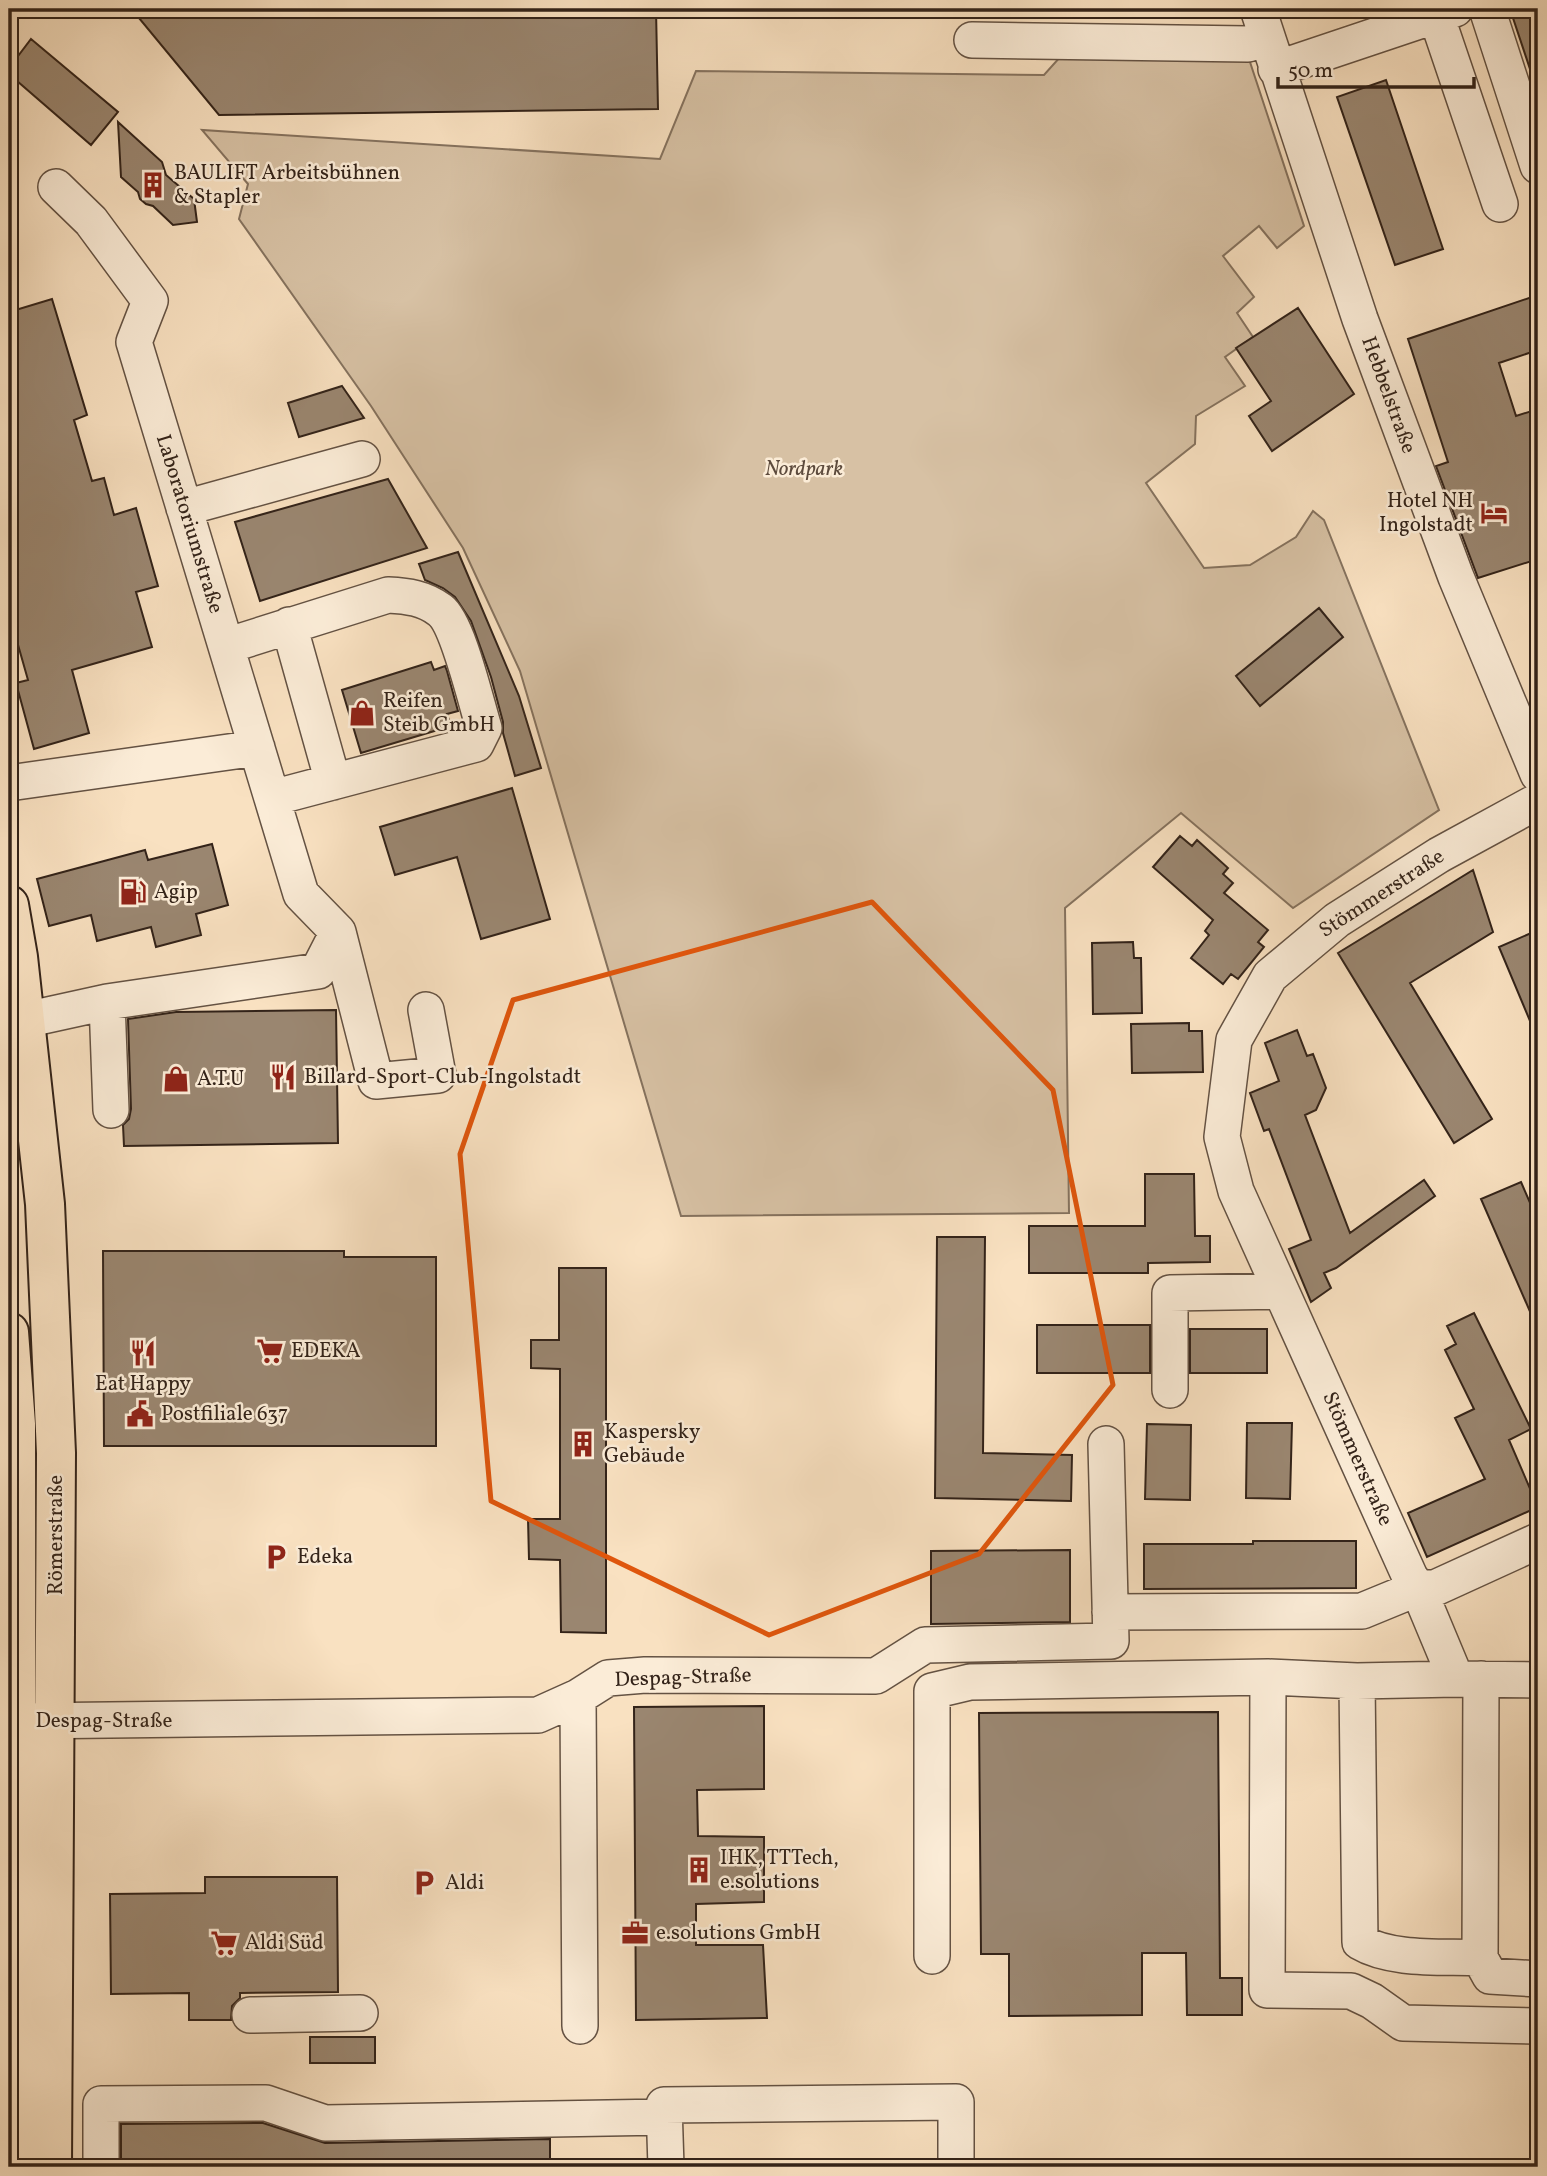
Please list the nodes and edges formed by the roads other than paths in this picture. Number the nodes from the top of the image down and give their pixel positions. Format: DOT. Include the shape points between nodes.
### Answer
graph roads {
  1 [pos="1487,9"];
  2 [pos="1446,12"];
  3 [pos="1267,39"];
  4 [pos="972,40"];
  5 [pos="1538,166"];
  6 [pos="56,187"];
  7 [pos="1500,204"];
  8 [pos="362,459"];
  9 [pos="184,508"];
  10 [pos="289,625"];
  11 [pos="226,646"];
  12 [pos="257,748"];
  13 [pos="1538,774"];
  14 [pos="333,782"];
  15 [pos="9,783"];
  16 [pos="272,798"];
  17 [pos="1538,801"];
  18 [pos="9,905"];
  19 [pos="338,932"];
  20 [pos="107,1002"];
  21 [pos="426,1010"];
  22 [pos="25,1020"];
  23 [pos="111,1110"];
  24 [pos="1280,1291"];
  25 [pos="9,1332"];
  26 [pos="1170,1390"];
  27 [pos="1106,1444"];
  28 [pos="1538,1541"];
  29 [pos="1418,1588"];
  30 [pos="1110,1612"];
  31 [pos="876,1676"];
  32 [pos="1268,1677"];
  33 [pos="1469,1679"];
  34 [pos="1538,1680"];
  35 [pos="1357,1681"];
  36 [pos="932,1691"];
  37 [pos="578,1697"];
  38 [pos="16,1721"];
  39 [pos="54,1721"];
  40 [pos="932,1956"];
  41 [pos="1480,1958"];
  42 [pos="1538,1979"];
  43 [pos="360,2013"];
  44 [pos="250,2014"];
  45 [pos="580,2026"];
  46 [pos="1538,2026"];
  47 [pos="665,2117"];
  48 [pos="17,2167"];
  49 [pos="52,2167"];
  50 [pos="101,2167"];
  51 [pos="666,2167"];
  52 [pos="956,2167"];
  1 -- 5 [label="street"];
  2 -- 3 [label="street"];
  2 -- 7 [label="street"];
  3 -- 4 [label="street" via="1248,44"];
  3 -- 13 [label="street, Hebbelstraße" via="1393,409"];
  6 -- 9 [label="street, Laboratoriumstraße" via="91,221 150,300 134,342"];
  8 -- 9 [label="street"];
  9 -- 11 [label="street, Laboratoriumstraße"];
  10 -- 11 [label="street"];
  10 -- 14 [label="street"];
  10 -- 14 [label="street" via="388,595 415,596 442,611 455,633 484,728 476,744"];
  11 -- 12 [label="street, Laboratoriumstraße"];
  12 -- 15 [label="street"];
  12 -- 16 [label="street, Laboratoriumstraße"];
  14 -- 16 [label="street"];
  16 -- 19 [label="street, Laboratoriumstraße" via="301,894"];
  17 -- 24 [label="street, Stömmerstraße" via="1439,855 1334,922 1270,976 1234,1040 1222,1137 1236,1191"];
  18 -- 22 [label="main road, Römerstraße"];
  19 -- 20 [label="street" via="318,971"];
  19 -- 21 [label="street" via="376,1081 438,1075"];
  20 -- 22 [label="street"];
  20 -- 23 [label="street"];
  22 -- 39 [label="main road, Römerstraße" via="45,1204 56,1453"];
  24 -- 26 [label="street" via="1170,1293"];
  24 -- 29 [label="street, Stömmerstraße"];
  25 -- 38 [label="main road, Römerstraße" via="16,1424"];
  27 -- 30 [label="street"];
  28 -- 29 [label="street" via="1435,1588"];
  29 -- 30 [label="street" via="1362,1611"];
  29 -- 33 [label="street, Stömmerstraße"];
  30 -- 31 [label="street" via="1111,1640 925,1645"];
  31 -- 36 [label="street, Despag-Straße"];
  31 -- 37 [label="street, Despag-Straße" via="645,1675 608,1678"];
  32 -- 35 [label="street"];
  32 -- 36 [label="street" via="970,1682"];
  32 -- 46 [label="street" via="1267,1990 1351,1991 1403,2023"];
  33 -- 34 [label="street"];
  33 -- 35 [label="street"];
  33 -- 41 [label="street"];
  35 -- 41 [label="street" via="1360,1942 1388,1953"];
  36 -- 40 [label="street"];
  37 -- 39 [label="street, Despag-Straße" via="538,1715"];
  37 -- 45 [label="street"];
  38 -- 39 [label="street, Despag-Straße"];
  38 -- 48 [label="main road, Römerstraße"];
  39 -- 49 [label="main road, Römerstraße"];
  41 -- 42 [label="street" via="1490,1976"];
  43 -- 44 [label="street"];
  47 -- 50 [label="street" via="325,2123 266,2103 101,2104"];
  47 -- 51 [label="street"];
  47 -- 52 [label="street" via="664,2105 956,2102"];
}
